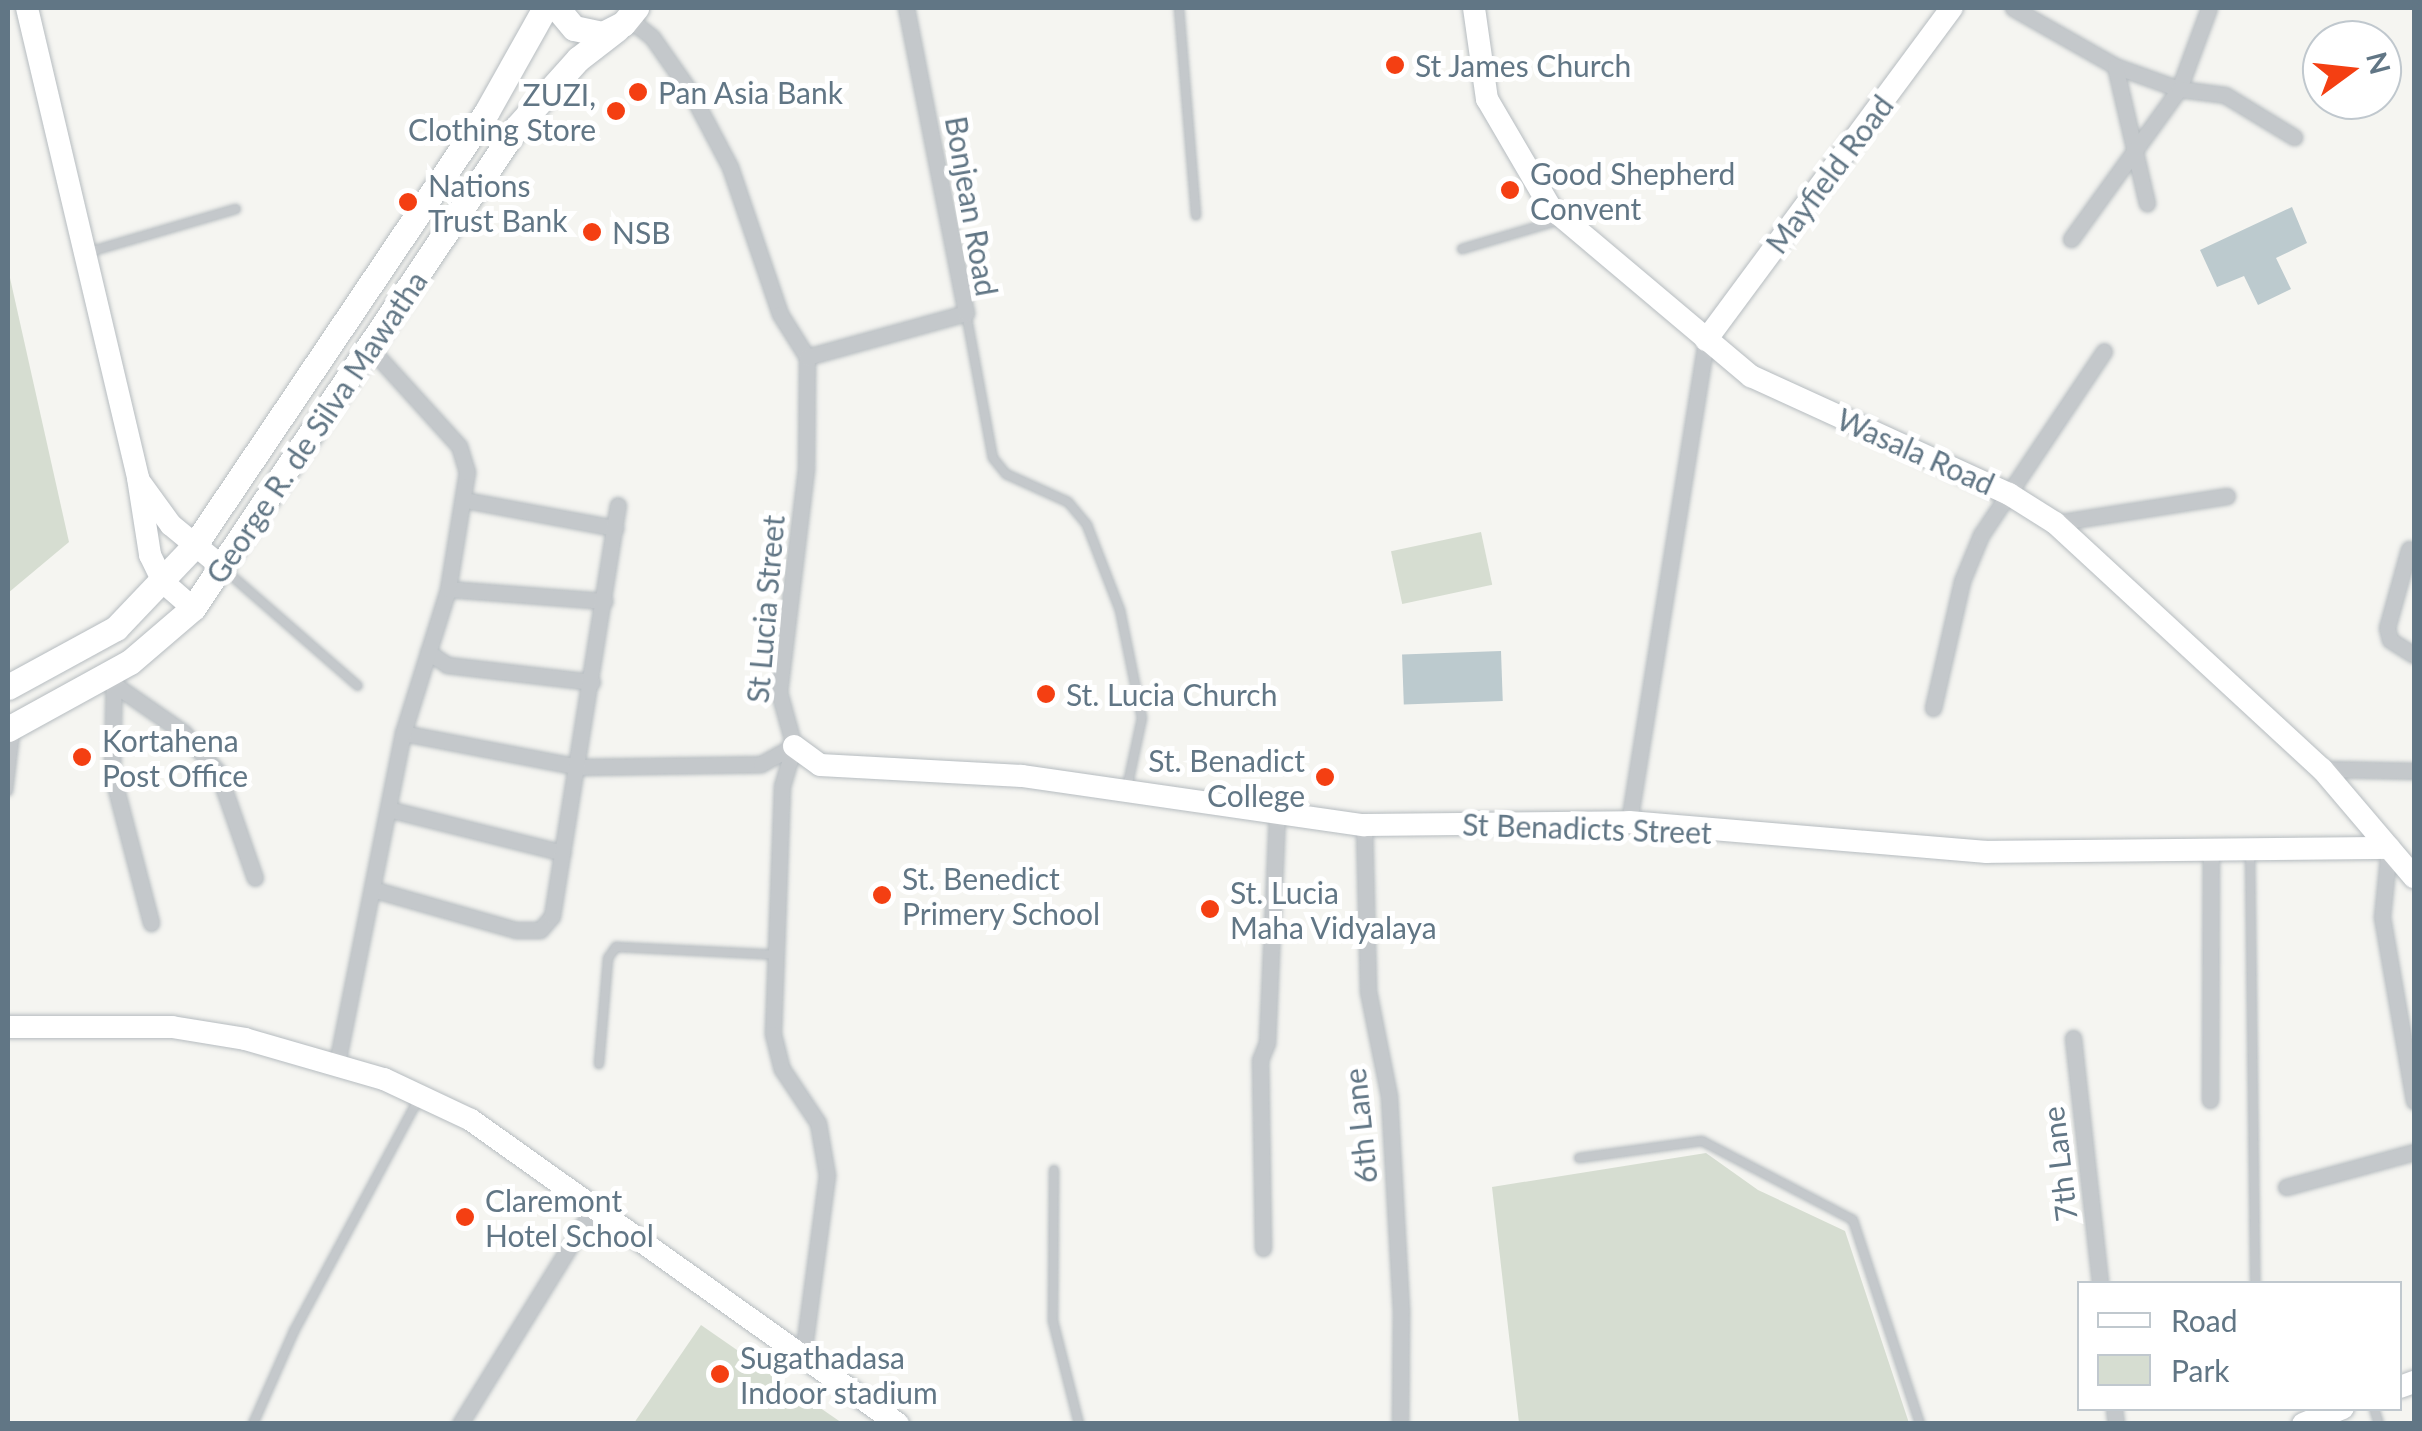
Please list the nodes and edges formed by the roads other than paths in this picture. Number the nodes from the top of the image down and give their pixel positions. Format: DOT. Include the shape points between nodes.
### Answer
graph roads {
  1 [pos="27,8"];
  2 [pos="545,8"];
  3 [pos="556,8"];
  4 [pos="906,8"];
  5 [pos="1179,8"];
  6 [pos="1474,8"];
  7 [pos="1952,8"];
  8 [pos="2012,8"];
  9 [pos="2209,8"];
  10 [pos="627,18"];
  11 [pos="2116,66"];
  12 [pos="2180,89"];
  13 [pos="2294,137"];
  14 [pos="2132,152"];
  15 [pos="2147,203"];
  16 [pos="236,209"];
  17 [pos="1196,215"];
  18 [pos="1564,219"];
  19 [pos="2072,239"];
  20 [pos="1462,249"];
  21 [pos="85,254"];
  22 [pos="966,313"];
  23 [pos="1706,340"];
  24 [pos="370,349"];
  25 [pos="2104,352"];
  26 [pos="807,357"];
  27 [pos="138,478"];
  28 [pos="2009,494"];
  29 [pos="2227,496"];
  30 [pos="465,500"];
  31 [pos="618,506"];
  32 [pos="2055,523"];
  33 [pos="615,528"];
  34 [pos="194,546"];
  35 [pos="2409,549"];
  36 [pos="222,567"];
  37 [pos="164,582"];
  38 [pos="448,589"];
  39 [pos="605,601"];
  40 [pos="193,608"];
  41 [pos="428,652"];
  42 [pos="2414,655"];
  43 [pos="115,678"];
  44 [pos="592,682"];
  45 [pos="358,686"];
  46 [pos="8,687"];
  47 [pos="1932,708"];
  48 [pos="12,727"];
  49 [pos="403,733"];
  50 [pos="794,746"];
  51 [pos="579,767"];
  52 [pos="2322,769"];
  53 [pos="2414,770"];
  54 [pos="1127,788"];
  55 [pos="8,791"];
  56 [pos="388,809"];
  57 [pos="1277,812"];
  58 [pos="1629,822"];
  59 [pos="1364,824"];
  60 [pos="2389,848"];
  61 [pos="2250,851"];
  62 [pos="2211,852"];
  63 [pos="563,854"];
  64 [pos="2414,876"];
  65 [pos="255,878"];
  66 [pos="372,890"];
  67 [pos="151,923"];
  68 [pos="777,955"];
  69 [pos="8,1026"];
  70 [pos="2073,1038"];
  71 [pos="337,1063"];
  72 [pos="599,1064"];
  73 [pos="420,1096"];
  74 [pos="2210,1100"];
  75 [pos="2414,1101"];
  76 [pos="2414,1152"];
  77 [pos="1580,1158"];
  78 [pos="1054,1170"];
  79 [pos="2286,1187"];
  80 [pos="594,1207"];
  81 [pos="1262,1248"];
  82 [pos="2100,1281"];
  83 [pos="2255,1281"];
  84 [pos="803,1354"];
  85 [pos="2335,1411"];
  86 [pos="253,1424"];
  87 [pos="460,1424"];
  88 [pos="898,1424"];
  89 [pos="1079,1424"];
  90 [pos="1400,1424"];
  91 [pos="1920,1424"];
  92 [pos="2302,1424"];
  1 -- 21 [label="street"];
  2 -- 34 [label="main road, George R. de Silva Mawatha" via="486,114"];
  3 -- 10 [label="main road" via="588,33"];
  4 -- 22 [label="street, Bonjean Road"];
  5 -- 17 [label="lane"];
  6 -- 18 [label="street, Wasala Road" via="1487,99 1550,207"];
  7 -- 23 [label="street, Mayfield Road"];
  8 -- 11 [label="street"];
  9 -- 12 [label="street"];
  10 -- 24 [label="main road, George R. de Silva Mawatha" via="578,59 516,128"];
  10 -- 26 [label="street" via="652,38 722,152 780,314"];
  11 -- 12 [label="street"];
  11 -- 14 [label="street"];
  12 -- 13 [label="street" via="2224,94"];
  12 -- 14 [label="street"];
  14 -- 15 [label="street"];
  14 -- 19 [label="street"];
  16 -- 21 [label="lane"];
  18 -- 20 [label="lane"];
  18 -- 23 [label="street, Wasala Road"];
  21 -- 27 [label="street"];
  22 -- 26 [label="street, Bonjean Road"];
  22 -- 54 [label="lane" via="992,458 1006,474 1068,502 1087,525 1120,610 1142,718"];
  23 -- 28 [label="street, Wasala Road" via="1751,376"];
  23 -- 58 [label="street"];
  24 -- 30 [label="street" via="460,446 468,472"];
  24 -- 36 [label="main road, George R. de Silva Mawatha"];
  25 -- 28 [label="street"];
  26 -- 50 [label="street, St Lucia Street" via="806,468 779,692"];
  27 -- 34 [label="street"];
  27 -- 37 [label="street" via="150,556"];
  28 -- 32 [label="street, Wasala Road"];
  28 -- 47 [label="street" via="1981,535 1962,581"];
  29 -- 32 [label="street"];
  30 -- 33 [label="street"];
  30 -- 38 [label="street"];
  31 -- 33 [label="street"];
  32 -- 52 [label="street, Wasala Road"];
  33 -- 39 [label="street"];
  34 -- 36 [label="street"];
  34 -- 37 [label="main road, George R. de Silva Mawatha"];
  35 -- 42 [label="street" via="2387,628 2390,640"];
  36 -- 40 [label="main road, George R. de Silva Mawatha"];
  36 -- 45 [label="lane"];
  37 -- 40 [label="street"];
  37 -- 46 [label="main road, George R. de Silva Mawatha" via="116,628"];
  38 -- 39 [label="street"];
  38 -- 41 [label="street"];
  39 -- 44 [label="street"];
  40 -- 43 [label="main road, George R. de Silva Mawatha"];
  41 -- 44 [label="street" via="447,664"];
  41 -- 49 [label="street"];
  43 -- 48 [label="main road, George R. de Silva Mawatha"];
  43 -- 65 [label="street" via="183,732 218,772"];
  43 -- 67 [label="street" via="118,813"];
  44 -- 51 [label="street"];
  48 -- 55 [label="lane"];
  49 -- 51 [label="street"];
  49 -- 56 [label="street"];
  50 -- 51 [label="street" via="761,764"];
  50 -- 54 [label="street, St Benadicts Street" via="820,765"];
  50 -- 68 [label="street, St Lucia Street" via="782,786"];
  51 -- 63 [label="street"];
  52 -- 53 [label="street"];
  52 -- 60 [label="street, Wasala Road"];
  54 -- 57 [label="street, St Benadicts Street"];
  56 -- 63 [label="street"];
  56 -- 66 [label="street"];
  57 -- 59 [label="street, St Benadicts Street"];
  57 -- 81 [label="street" via="1268,1029 1260,1060"];
  58 -- 59 [label="street, St Benadicts Street"];
  58 -- 62 [label="street, St Benadicts Street" via="1987,852"];
  59 -- 90 [label="street, 6th Lane" via="1368,991 1390,1116"];
  60 -- 61 [label="street, St Benadicts Street"];
  60 -- 64 [label="street, Wasala Road"];
  60 -- 75 [label="street" via="2382,917"];
  61 -- 62 [label="street, St Benadicts Street"];
  61 -- 83 [label="lane"];
  62 -- 74 [label="street"];
  63 -- 66 [label="street" via="552,916 540,930 516,930"];
  66 -- 71 [label="street"];
  68 -- 72 [label="lane" via="616,946 608,958"];
  68 -- 84 [label="street, St Lucia Street" via="773,1034 782,1069 818,1123 827,1175"];
  69 -- 71 [label="street" via="172,1027"];
  70 -- 82 [label="street, 7th Lane"];
  71 -- 73 [label="street"];
  73 -- 80 [label="street" via="471,1120"];
  73 -- 86 [label="lane" via="294,1332"];
  76 -- 79 [label="street"];
  77 -- 91 [label="lane" via="1702,1141 1853,1220"];
  78 -- 89 [label="lane" via="1053,1321 1079,1402"];
  80 -- 84 [label="street"];
  80 -- 87 [label="street"];
  84 -- 88 [label="street"];
  85 -- 92 [label="street"];
}
